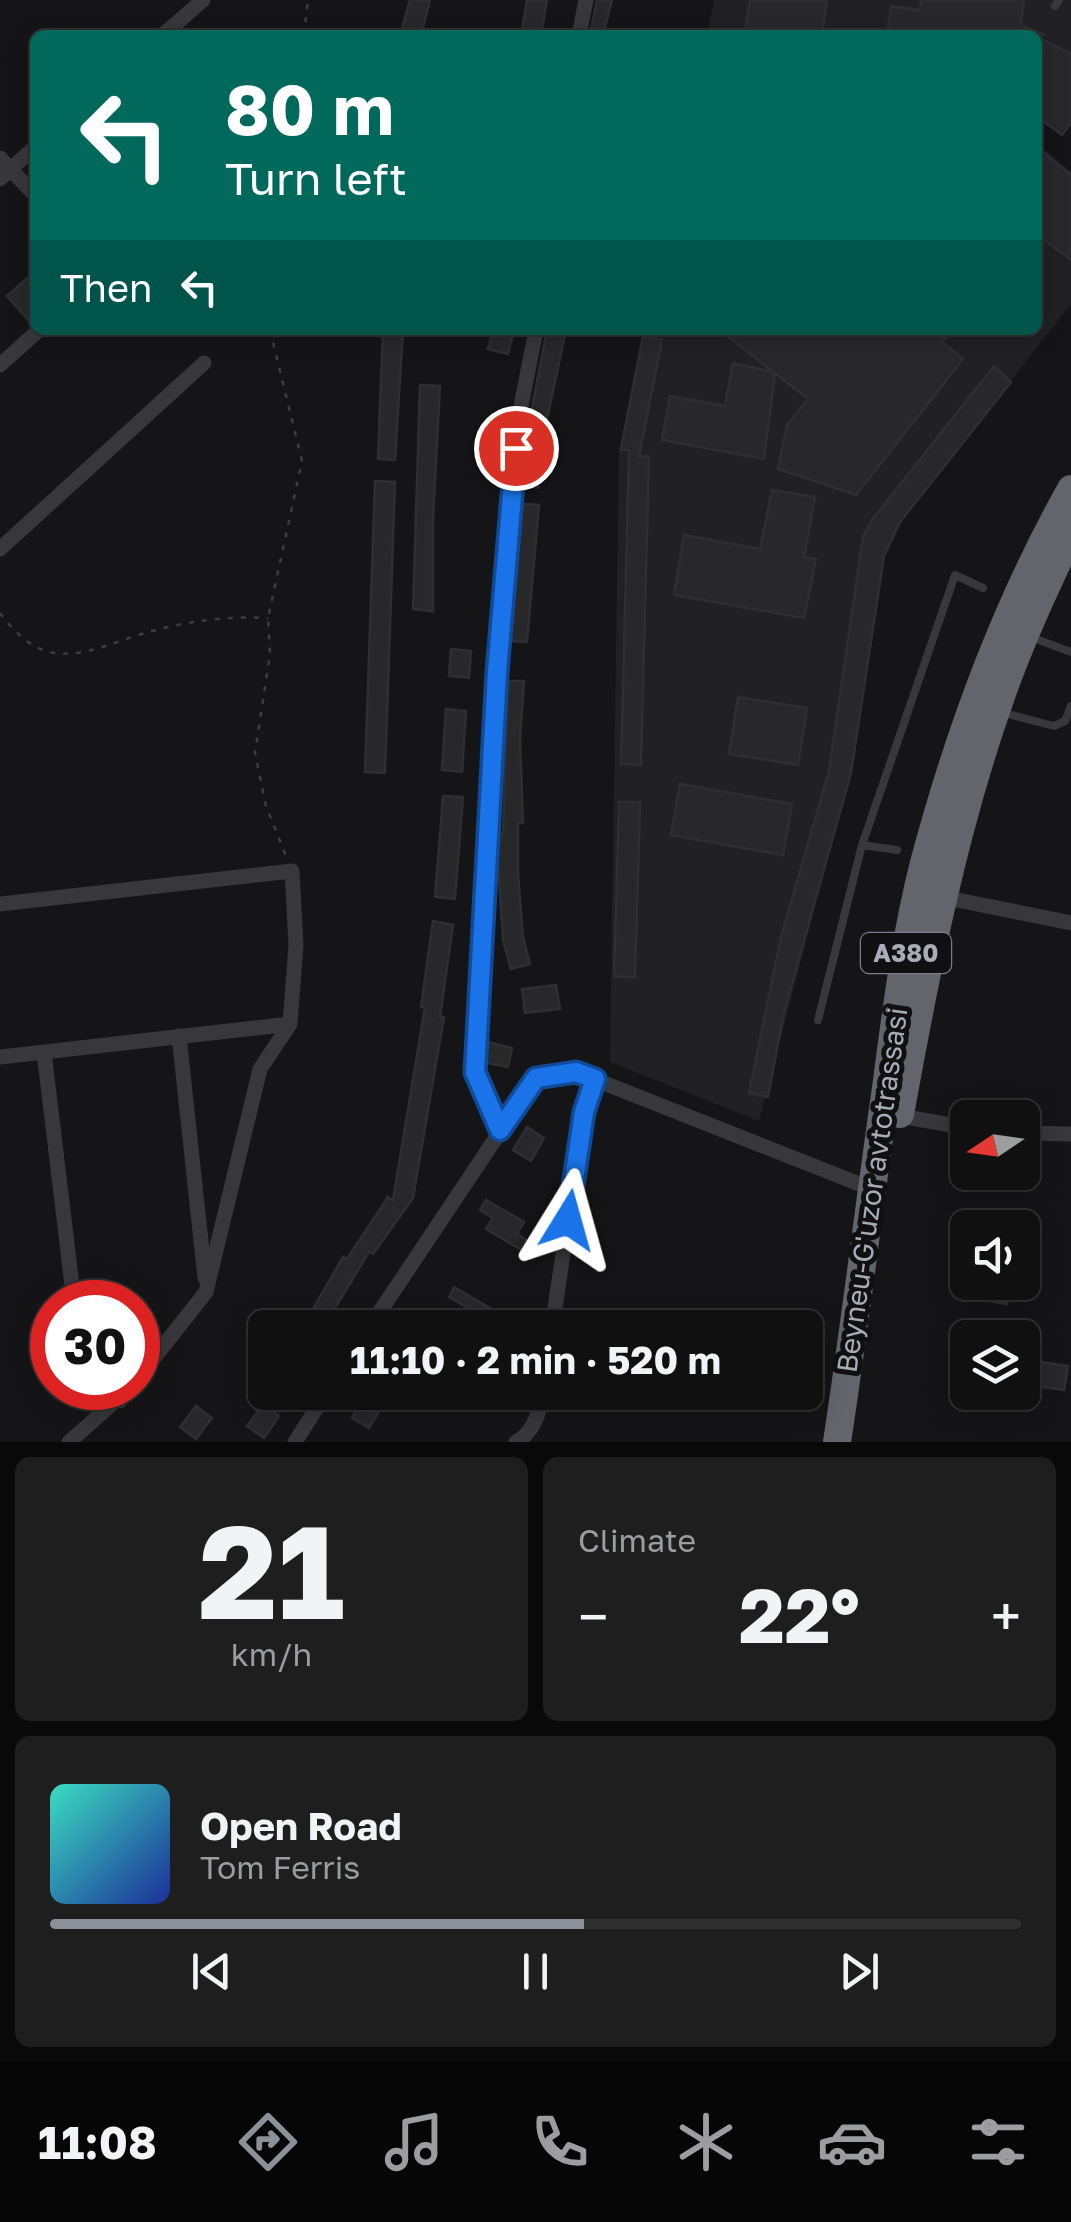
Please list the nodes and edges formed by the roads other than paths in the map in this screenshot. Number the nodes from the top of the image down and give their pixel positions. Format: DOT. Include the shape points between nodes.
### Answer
graph roads {
  1 [pos="203,0"];
  2 [pos="586,0"];
  3 [pos="169,30"];
  4 [pos="579,30"];
  5 [pos="30,150"];
  6 [pos="4,168"];
  7 [pos="30,191"];
  8 [pos="34,335"];
  9 [pos="535,335"];
  10 [pos="204,362"];
  11 [pos="0,365"];
  12 [pos="1071,489"];
  13 [pos="1071,533"];
  14 [pos="0,549"];
  15 [pos="983,588"];
  16 [pos="1024,635"];
  17 [pos="1071,652"];
  18 [pos="1071,706"];
  19 [pos="996,711"];
  20 [pos="862,845"];
  21 [pos="896,850"];
  22 [pos="936,888"];
  23 [pos="0,904"];
  24 [pos="1071,923"];
  25 [pos="818,1020"];
  26 [pos="290,1024"];
  27 [pos="179,1036"];
  28 [pos="44,1052"];
  29 [pos="0,1057"];
  30 [pos="595,1079"];
  31 [pos="900,1116"];
  32 [pos="950,1125"];
  33 [pos="500,1130"];
  34 [pos="1040,1133"];
  35 [pos="1071,1134"];
  36 [pos="872,1189"];
  37 [pos="71,1280"];
  38 [pos="206,1292"];
  39 [pos="381,1310"];
  40 [pos="555,1310"];
  41 [pos="160,1350"];
  42 [pos="106,1410"];
  43 [pos="315,1410"];
  44 [pos="540,1410"];
  45 [pos="69,1442"];
  46 [pos="295,1442"];
  47 [pos="516,1442"];
  48 [pos="836,1442"];
  49 [pos="853,1442"];
  1 -- 3 [label="street"];
  2 -- 4 [label="street"];
  5 -- 6 [label="street"];
  6 -- 7 [label="street"];
  8 -- 11 [label="street"];
  9 -- 33 [label="street" via="520,411 497,672 475,1072"];
  10 -- 14 [label="street"];
  12 -- 22 [label="highway, Beyneu-G'uzor avtotrassasi / A380" via="1038,548 965,734"];
  13 -- 16 [label="highway, Beyneu-G'uzor avtotrassasi / A380"];
  15 -- 20 [label="lane" via="955,575"];
  16 -- 17 [label="lane"];
  16 -- 19 [label="highway, Beyneu-G'uzor avtotrassasi / A380"];
  18 -- 19 [label="lane" via="1066,721 1054,726"];
  19 -- 22 [label="highway, Beyneu-G'uzor avtotrassasi / A380"];
  20 -- 21 [label="lane"];
  20 -- 25 [label="lane"];
  22 -- 24 [label="street"];
  22 -- 31 [label="highway, Beyneu-G'uzor avtotrassasi / A380"];
  22 -- 36 [label="highway, Beyneu-G'uzor avtotrassasi / A380" via="901,980"];
  23 -- 26 [label="street" via="292,871"];
  26 -- 27 [label="street"];
  26 -- 38 [label="street" via="260,1068"];
  27 -- 28 [label="street"];
  27 -- 38 [label="street"];
  28 -- 29 [label="street"];
  28 -- 37 [label="street"];
  30 -- 33 [label="street" via="576,1072 536,1078"];
  30 -- 36 [label="street"];
  30 -- 40 [label="street" via="584,1112"];
  31 -- 32 [label="street"];
  31 -- 49 [label="highway, Beyneu-G'uzor avtotrassasi / A380"];
  33 -- 39 [label="street"];
  34 -- 35 [label="street"];
  36 -- 48 [label="highway, Beyneu-G'uzor avtotrassasi / A380"];
  38 -- 41 [label="street"];
  42 -- 45 [label="street"];
  43 -- 46 [label="street"];
  44 -- 47 [label="street"];
}
